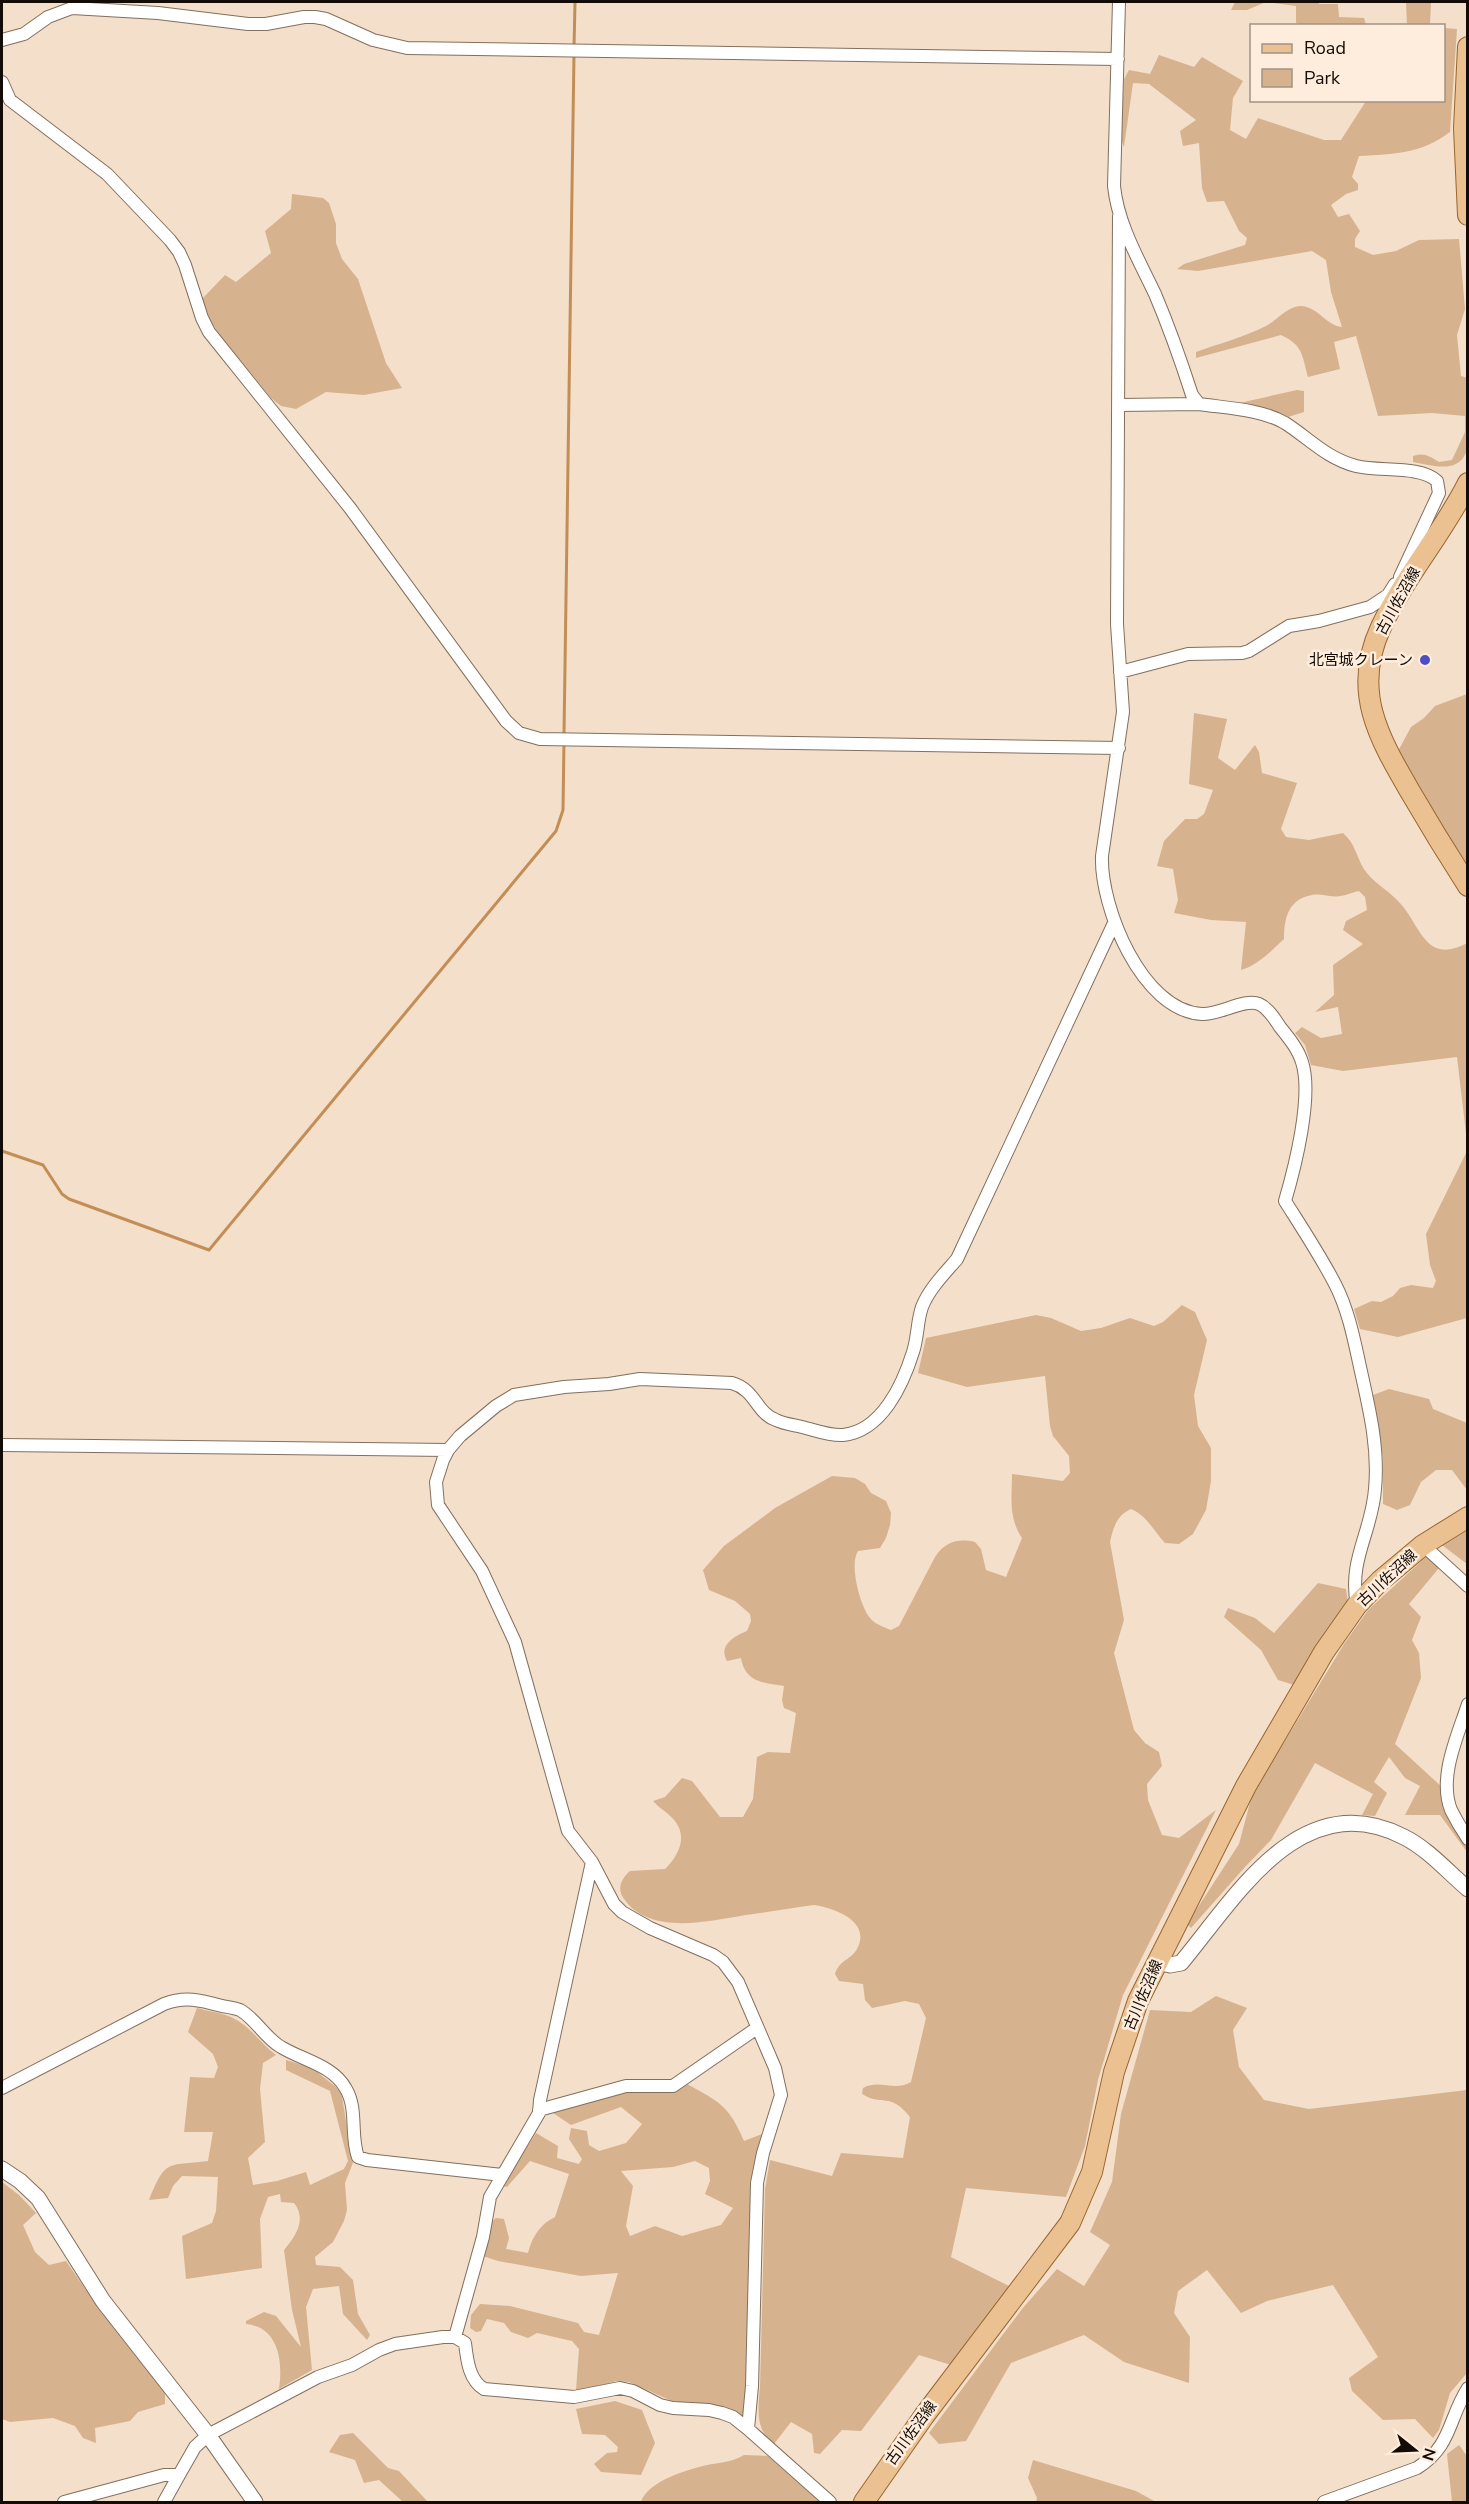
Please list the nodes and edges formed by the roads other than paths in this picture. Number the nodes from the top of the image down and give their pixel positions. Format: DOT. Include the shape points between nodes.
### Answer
graph roads {
  1 [pos="1119,2"];
  2 [pos="2,40"];
  3 [pos="1467,47"];
  4 [pos="1118,59"];
  5 [pos="2,82"];
  6 [pos="1467,215"];
  7 [pos="1119,216"];
  8 [pos="1199,404"];
  9 [pos="1119,405"];
  10 [pos="1467,483"];
  11 [pos="1403,581"];
  12 [pos="1120,672"];
  13 [pos="1119,748"];
  14 [pos="1467,886"];
  15 [pos="1114,923"];
  16 [pos="2,1445"];
  17 [pos="448,1450"];
  18 [pos="1467,1517"];
  19 [pos="1423,1545"];
  20 [pos="1467,1586"];
  21 [pos="1357,1605"];
  22 [pos="1467,1704"];
  23 [pos="1467,1839"];
  24 [pos="592,1862"];
  25 [pos="1467,1889"];
  26 [pos="1156,1962"];
  27 [pos="757,2028"];
  28 [pos="2,2088"];
  29 [pos="539,2110"];
  30 [pos="2,2169"];
  31 [pos="502,2175"];
  32 [pos="455,2337"];
  33 [pos="1467,2388"];
  34 [pos="748,2429"];
  35 [pos="208,2435"];
  36 [pos="179,2475"];
  37 [pos="64,2502"];
  38 [pos="164,2502"];
  39 [pos="255,2502"];
  40 [pos="830,2502"];
  41 [pos="864,2502"];
  42 [pos="1324,2502"];
  1 -- 4 [label="street"];
  2 -- 4 [label="street" via="24,34 48,17 72,8 248,24 315,17 389,46 407,48"];
  3 -- 6 [label="main road"];
  4 -- 7 [label="street" via="1114,186"];
  5 -- 13 [label="street" via="10,100 107,174 170,240 185,265 209,332 350,508 506,721 519,733 529,738 562,739"];
  7 -- 8 [label="street"];
  7 -- 9 [label="street"];
  8 -- 9 [label="street"];
  8 -- 11 [label="street" via="1271,417 1318,449 1356,466 1432,476 1439,493"];
  9 -- 12 [label="street"];
  10 -- 11 [label="main road, 古川佐沼線"];
  11 -- 12 [label="street" via="1370,607 1289,626 1249,651 1188,654"];
  11 -- 14 [label="main road, 古川佐沼線" via="1374,644 1368,673 1370,704 1388,754"];
  12 -- 13 [label="street" via="1123,712"];
  13 -- 15 [label="street" via="1102,863"];
  15 -- 17 [label="street" via="957,1259 922,1307 914,1350 895,1396 868,1424 845,1435 834,1435 774,1420 743,1386 640,1379 514,1395 478,1421"];
  15 -- 21 [label="street" via="1138,970 1171,1003 1200,1014 1258,1003 1272,1016 1303,1063 1305,1102 1285,1201 1335,1284 1346,1311 1377,1453 1373,1507 1355,1562"];
  16 -- 17 [label="street"];
  17 -- 24 [label="street" via="436,1482 438,1504 476,1562 506,1621 522,1663 568,1831"];
  18 -- 19 [label="main road, 古川佐沼線"];
  19 -- 20 [label="street"];
  19 -- 21 [label="main road, 古川佐沼線"];
  21 -- 26 [label="main road, 古川佐沼線" via="1324,1652 1246,1786"];
  22 -- 23 [label="street" via="1449,1765 1447,1786 1450,1808"];
  24 -- 27 [label="street" via="621,1911 723,1962 738,1982"];
  24 -- 29 [label="street"];
  25 -- 26 [label="street" via="1406,1838 1372,1827 1335,1826 1301,1836 1263,1864 1181,1963"];
  26 -- 41 [label="main road, 古川佐沼線" via="1122,2044 1092,2172 1070,2223"];
  27 -- 29 [label="street" via="673,2086 626,2086"];
  27 -- 34 [label="street" via="775,2068 781,2095 757,2183"];
  28 -- 31 [label="street" via="164,2004 192,1998 240,2010 283,2049 307,2058 335,2077 351,2100 358,2157"];
  29 -- 31 [label="street"];
  30 -- 35 [label="street" via="38,2198 103,2301"];
  31 -- 32 [label="street" via="487,2205 483,2237"];
  32 -- 34 [label="street" via="465,2343 472,2376 484,2389 574,2397 620,2388 673,2408 722,2413"];
  32 -- 35 [label="street" via="395,2344 379,2350"];
  33 -- 42 [label="street" via="1444,2444 1428,2462"];
  34 -- 40 [label="street"];
  35 -- 36 [label="street" via="195,2447"];
  35 -- 39 [label="street"];
  36 -- 37 [label="street" via="164,2475"];
  36 -- 38 [label="street"];
}
